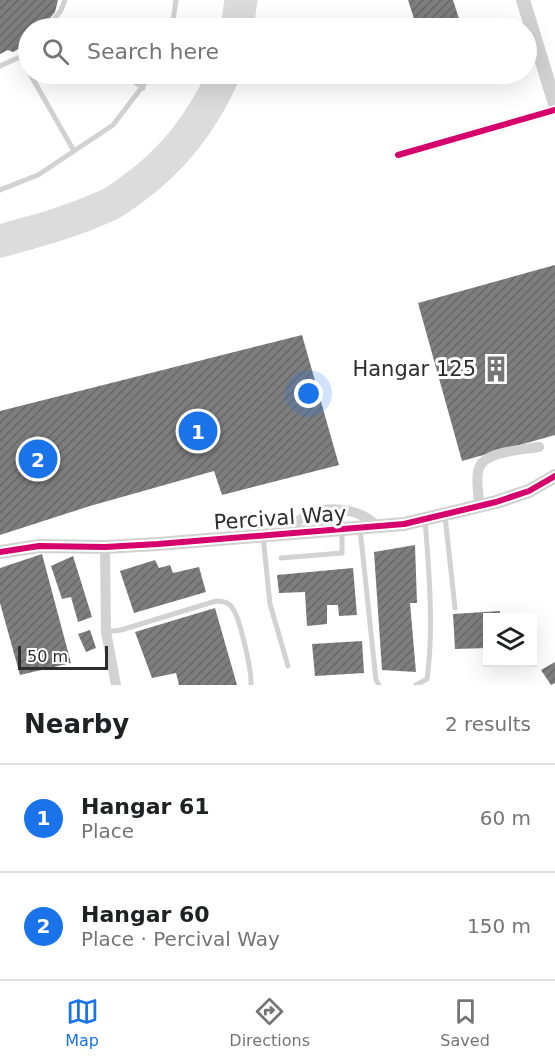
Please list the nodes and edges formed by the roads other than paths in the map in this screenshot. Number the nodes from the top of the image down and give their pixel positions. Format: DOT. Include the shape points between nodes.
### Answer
graph roads {
  1 [pos="65,0"];
  2 [pos="176,0"];
  3 [pos="523,0"];
  4 [pos="55,18"];
  5 [pos="173,18"];
  6 [pos="529,18"];
  7 [pos="537,46"];
  8 [pos="18,58"];
  9 [pos="0,66"];
  10 [pos="36,84"];
  11 [pos="137,84"];
  12 [pos="146,84"];
  13 [pos="143,88"];
  14 [pos="555,104"];
  15 [pos="555,110"];
  16 [pos="74,151"];
  17 [pos="398,155"];
  18 [pos="0,190"];
  19 [pos="539,447"];
  20 [pos="555,476"];
  21 [pos="479,505"];
  22 [pos="445,514"];
  23 [pos="425,519"];
  24 [pos="378,527"];
  25 [pos="360,529"];
  26 [pos="342,531"];
  27 [pos="290,534"];
  28 [pos="263,536"];
  29 [pos="105,547"];
  30 [pos="0,552"];
  31 [pos="281,558"];
  32 [pos="455,608"];
  33 [pos="106,632"];
  34 [pos="288,666"];
  35 [pos="116,685"];
  36 [pos="251,685"];
  37 [pos="379,685"];
  38 [pos="416,685"];
  1 -- 4 [label="lane"];
  2 -- 5 [label="lane"];
  3 -- 6 [label="street"];
  7 -- 14 [label="street"];
  8 -- 9 [label="lane"];
  10 -- 16 [label="lane"];
  11 -- 13 [label="lane"];
  12 -- 13 [label="lane"];
  13 -- 16 [label="lane" via="113,125"];
  15 -- 17 [label="street"];
  16 -- 18 [label="lane" via="38,174"];
  19 -- 21 [label="street" via="490,456 479,466"];
  20 -- 21 [label="street, Percival Way" via="529,491"];
  21 -- 22 [label="street, Percival Way"];
  22 -- 23 [label="street, Percival Way"];
  22 -- 32 [label="lane"];
  23 -- 24 [label="street, Percival Way"];
  23 -- 38 [label="lane" via="429,670 427,679"];
  24 -- 25 [label="street, Percival Way"];
  24 -- 27 [label="street" via="356,513 332,509 312,513 292,525"];
  25 -- 26 [label="street, Percival Way"];
  25 -- 37 [label="lane"];
  26 -- 27 [label="street, Percival Way"];
  26 -- 31 [label="lane" via="342,553"];
  27 -- 28 [label="street, Percival Way"];
  28 -- 29 [label="street, Percival Way"];
  28 -- 34 [label="lane" via="270,604"];
  29 -- 30 [label="street, Percival Way" via="39,546"];
  29 -- 33 [label="street"];
  33 -- 35 [label="street"];
  33 -- 36 [label="lane" via="223,601 234,610"];
}
